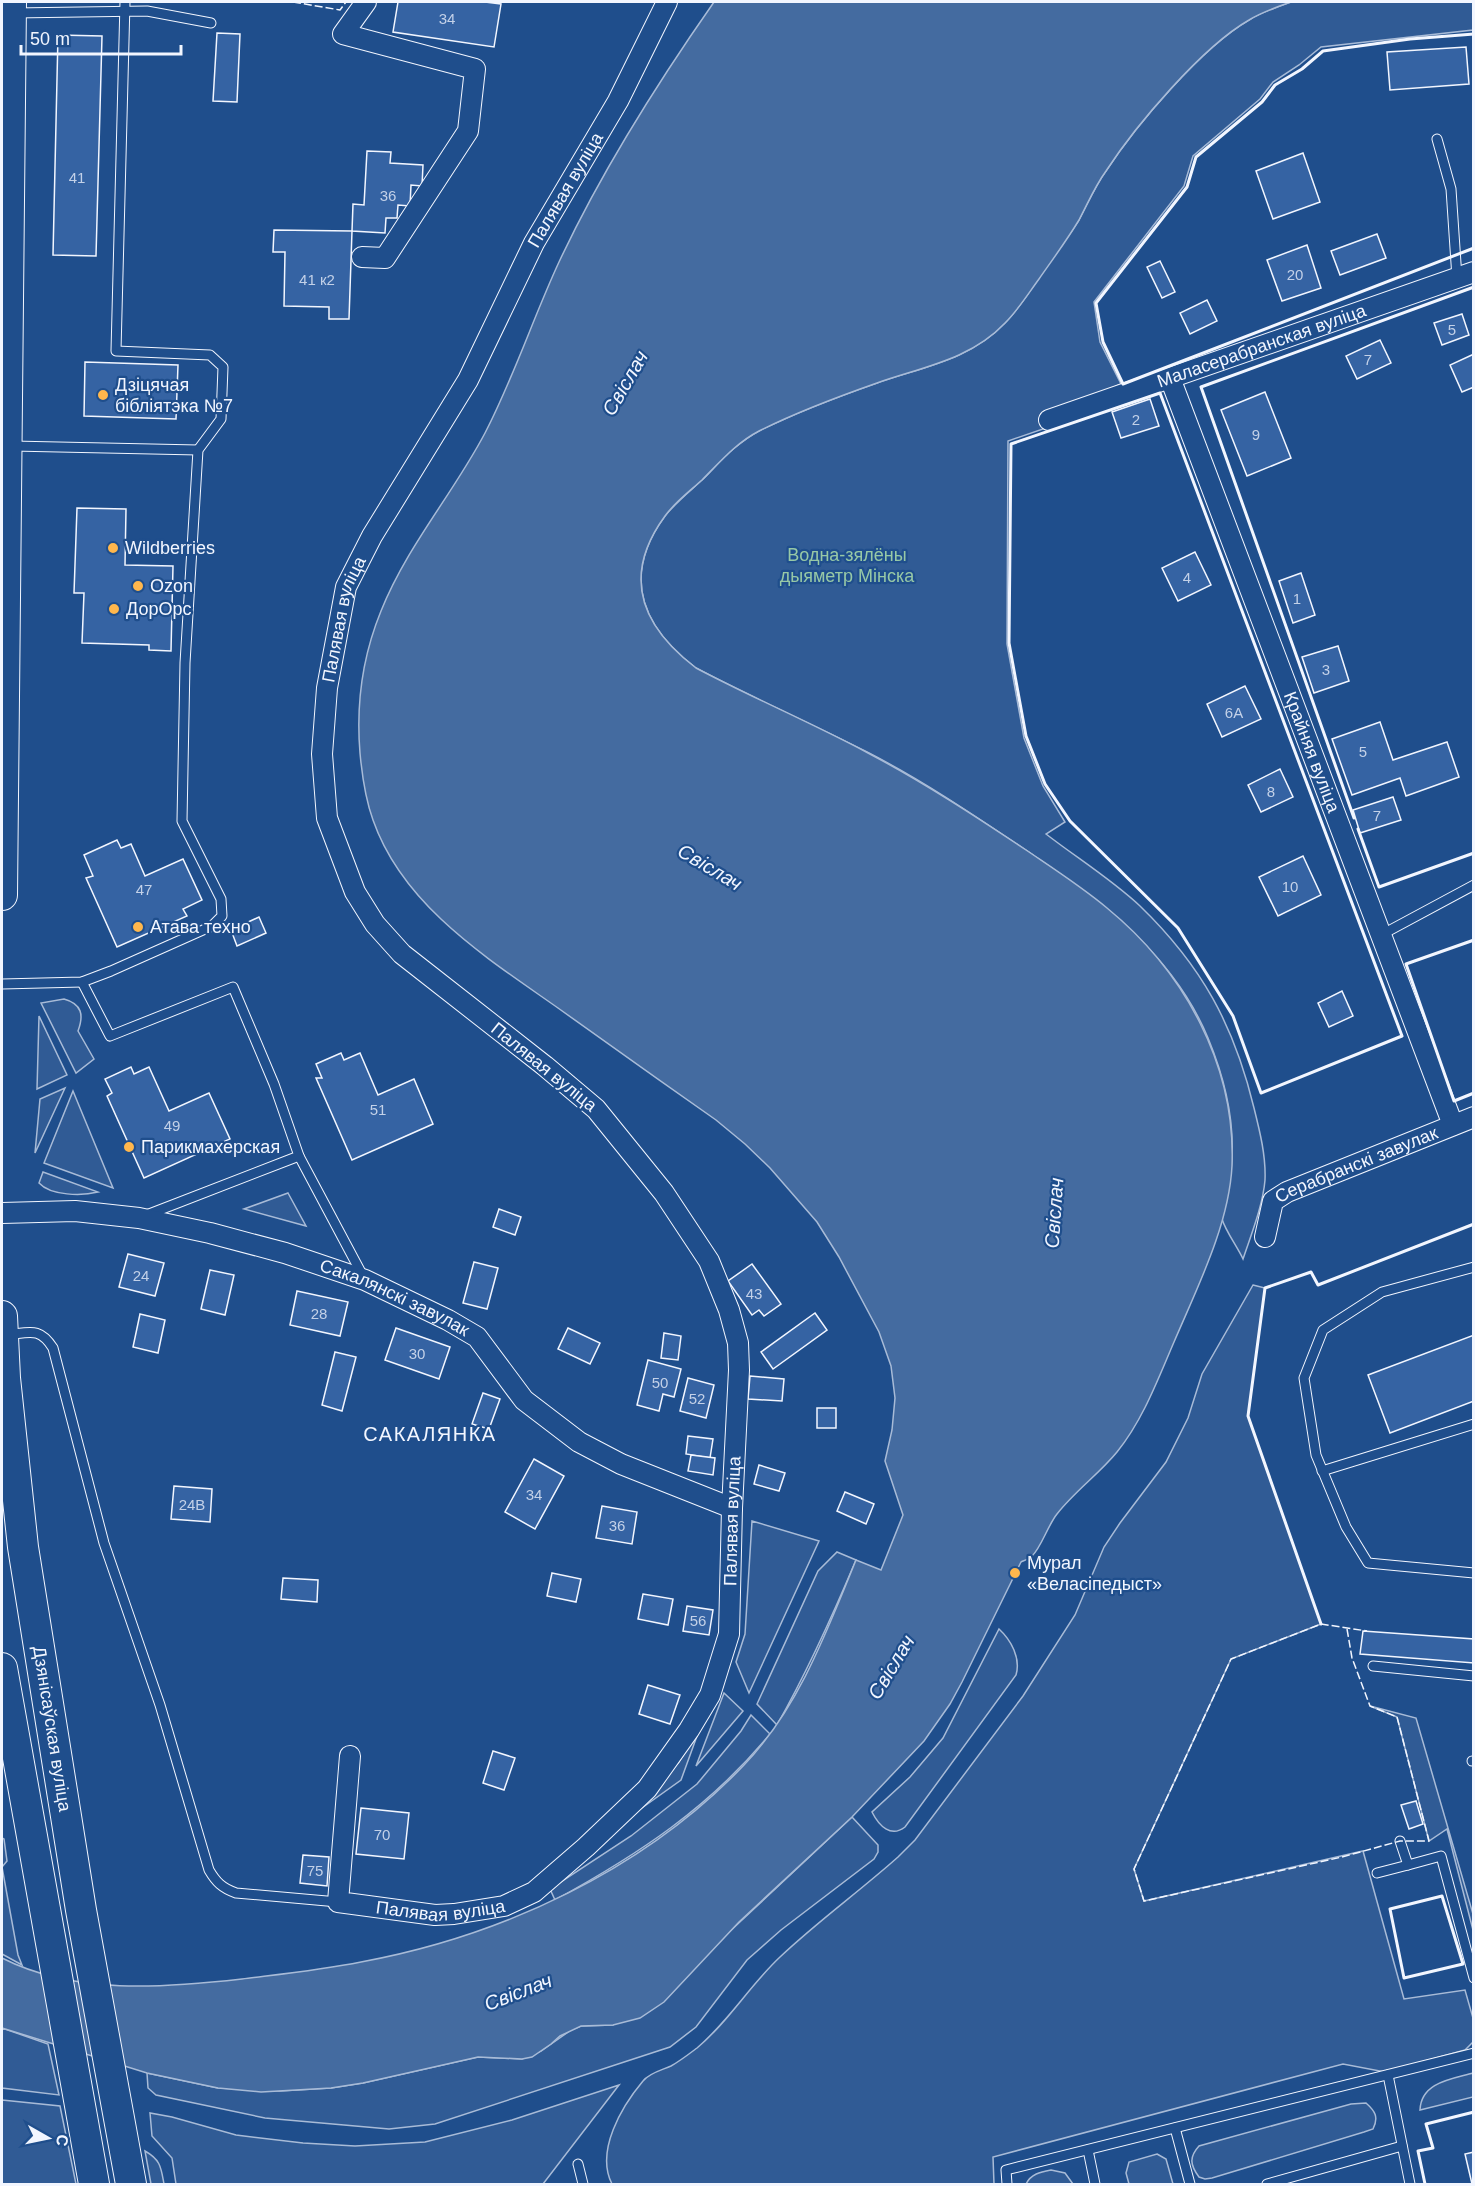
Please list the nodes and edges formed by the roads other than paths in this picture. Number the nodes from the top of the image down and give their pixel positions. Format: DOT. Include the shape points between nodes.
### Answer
graph roads {
  1 [pos="366,2"];
  2 [pos="667,2"];
  3 [pos="125,6"];
  4 [pos="12,7"];
  5 [pos="211,23"];
  6 [pos="1437,139"];
  7 [pos="362,256"];
  8 [pos="1465,275"];
  9 [pos="1170,378"];
  10 [pos="1049,420"];
  11 [pos="7,446"];
  12 [pos="198,450"];
  13 [pos="3,661"];
  14 [pos="1473,885"];
  15 [pos="2,896"];
  16 [pos="1381,935"];
  17 [pos="82,982"];
  18 [pos="2,984"];
  19 [pos="1473,1117"];
  20 [pos="1453,1125"];
  21 [pos="299,1156"];
  22 [pos="2,1213"];
  23 [pos="139,1218"];
  24 [pos="1264,1237"];
  25 [pos="1473,1267"];
  26 [pos="365,1280"];
  27 [pos="2,1326"];
  28 [pos="1473,1424"];
  29 [pos="1322,1471"];
  30 [pos="732,1508"];
  31 [pos="1473,1573"];
  32 [pos="1373,1666"];
  33 [pos="2,1668"];
  34 [pos="1473,1676"];
  35 [pos="350,1756"];
  36 [pos="1401,1841"];
  37 [pos="1408,1865"];
  38 [pos="1377,1874"];
  39 [pos="338,1902"];
  40 [pos="1473,1978"];
  41 [pos="1473,2053"];
  42 [pos="1388,2075"];
  43 [pos="1175,2128"];
  44 [pos="1402,2146"];
  45 [pos="1088,2150"];
  46 [pos="578,2164"];
  47 [pos="94,2184"];
  48 [pos="131,2184"];
  49 [pos="583,2184"];
  50 [pos="1007,2184"];
  51 [pos="1095,2184"];
  52 [pos="1190,2184"];
  53 [pos="1267,2184"];
  54 [pos="1410,2184"];
  1 -- 7 [label="street" via="343,34 475,69 468,131 384,258"];
  2 -- 30 [label="street, Палявая вуліца" via="618,101 534,243 468,380 372,536 346,587 327,688 322,754 327,818 355,892 375,924 402,954 596,1109 664,1193 709,1261 738,1343"];
  3 -- 4 [label="lane"];
  3 -- 5 [label="lane"];
  3 -- 12 [label="lane" via="116,351 210,355 223,367 221,419"];
  4 -- 11 [label="main road"];
  6 -- 8 [label="lane" via="1451,189"];
  8 -- 9 [label="street, Маласерабранская вуліца"];
  9 -- 10 [label="street, Маласерабранская вуліца"];
  9 -- 16 [label="street, Крайняя вуліца"];
  11 -- 12 [label="lane"];
  11 -- 13 [label="main road"];
  12 -- 17 [label="lane" via="185,663 182,821 220,899 222,916 212,926"];
  13 -- 15 [label="main road"];
  14 -- 16 [label="lane"];
  16 -- 20 [label="street, Крайняя вуліца"];
  17 -- 18 [label="lane"];
  17 -- 21 [label="lane" via="110,1036 233,987"];
  19 -- 20 [label="street, Серабранскі завулак"];
  20 -- 24 [label="street, Серабранскі завулак" via="1287,1192 1274,1202"];
  21 -- 23 [label="lane"];
  21 -- 26 [label="lane"];
  22 -- 23 [label="street, Сакалянскі завулак" via="75,1211"];
  23 -- 26 [label="street, Сакалянскі завулак" via="274,1251"];
  25 -- 29 [label="lane" via="1382,1292 1323,1330 1304,1378"];
  26 -- 30 [label="street, Сакалянскі завулак" via="477,1338 524,1400 579,1442 621,1464"];
  27 -- 39 [label="lane" via="38,1332 53,1348 104,1543 160,1705 209,1870 217,1882 236,1893"];
  27 -- 48 [label="main road, Дзянісаўская вуліца" via="23,1547 81,1910"];
  28 -- 29 [label="lane"];
  29 -- 31 [label="lane" via="1346,1527 1368,1563"];
  30 -- 39 [label="street, Палявая вуліца" via="729,1634 710,1695 647,1789 534,1892 512,1903 435,1915"];
  32 -- 34 [label="lane"];
  33 -- 47 [label="main road, Дзянісаўская вуліца"];
  35 -- 39 [label="street"];
  36 -- 37 [label="lane"];
  37 -- 38 [label="lane"];
  37 -- 40 [label="lane" via="1441,1856"];
  41 -- 42 [label="lane"];
  42 -- 43 [label="lane"];
  42 -- 44 [label="lane"];
  43 -- 45 [label="lane"];
  43 -- 52 [label="lane"];
  44 -- 53 [label="lane"];
  44 -- 54 [label="lane"];
  45 -- 50 [label="lane" via="1006,2170"];
  45 -- 51 [label="lane"];
  46 -- 49 [label="lane"];
}
